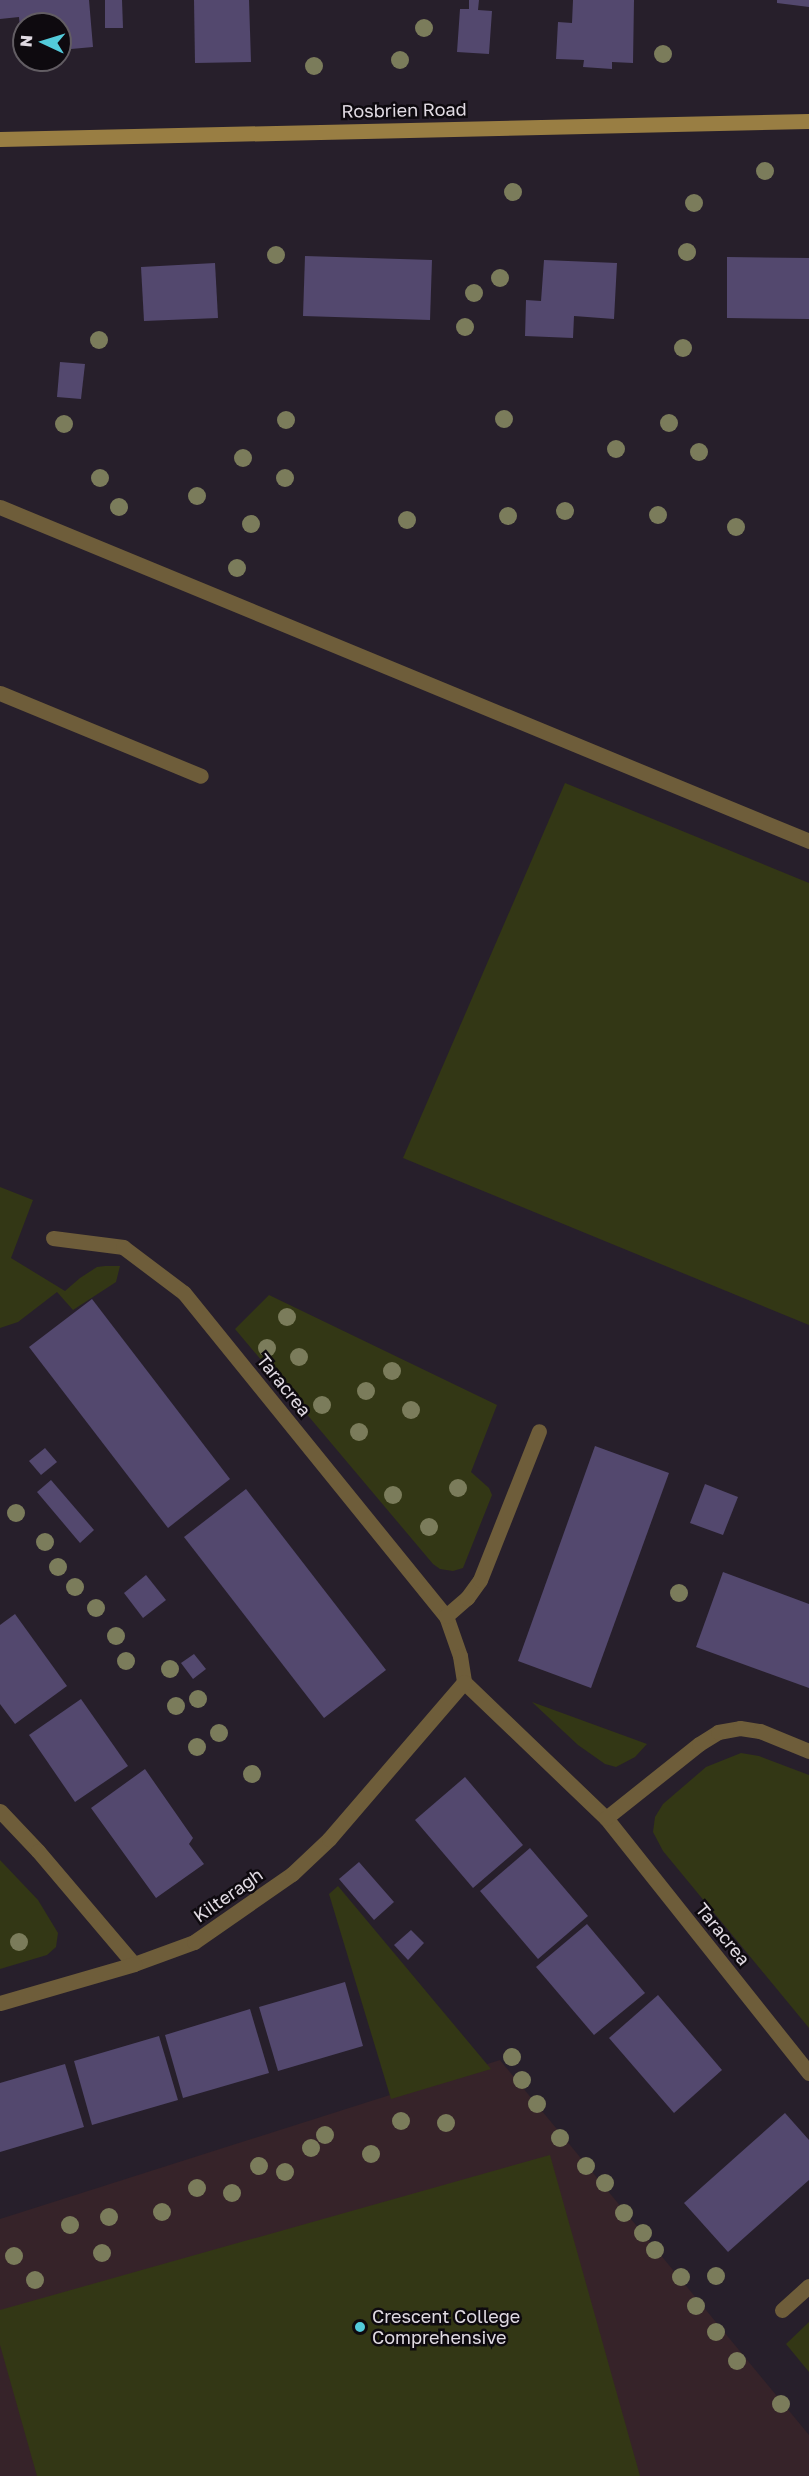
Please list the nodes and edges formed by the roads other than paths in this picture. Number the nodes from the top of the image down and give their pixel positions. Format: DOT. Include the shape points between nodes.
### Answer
graph roads {
  1 [pos="809,121"];
  2 [pos="0,139"];
  3 [pos="0,507"];
  4 [pos="0,693"];
  5 [pos="201,776"];
  6 [pos="809,841"];
  7 [pos="53,1238"];
  8 [pos="539,1431"];
  9 [pos="447,1616"];
  10 [pos="464,1682"];
  11 [pos="809,1751"];
  12 [pos="0,1811"];
  13 [pos="606,1818"];
  14 [pos="134,1964"];
  15 [pos="0,2003"];
  16 [pos="809,2073"];
  17 [pos="809,2286"];
  18 [pos="782,2310"];
  1 -- 2 [label="street, Rosbrien Road"];
  3 -- 6 [label="street"];
  4 -- 5 [label="street"];
  7 -- 9 [label="street, Taracrea" via="123,1247 184,1293"];
  8 -- 9 [label="street" via="480,1580"];
  9 -- 10 [label="street, Taracrea"];
  10 -- 13 [label="street, Taracrea"];
  10 -- 14 [label="street, Kilteragh" via="329,1839 292,1874 194,1942"];
  11 -- 13 [label="street" via="760,1731 740,1728 718,1732"];
  12 -- 14 [label="street"];
  13 -- 16 [label="street, Taracrea"];
  14 -- 15 [label="street, Kilteragh"];
  17 -- 18 [label="street"];
}
